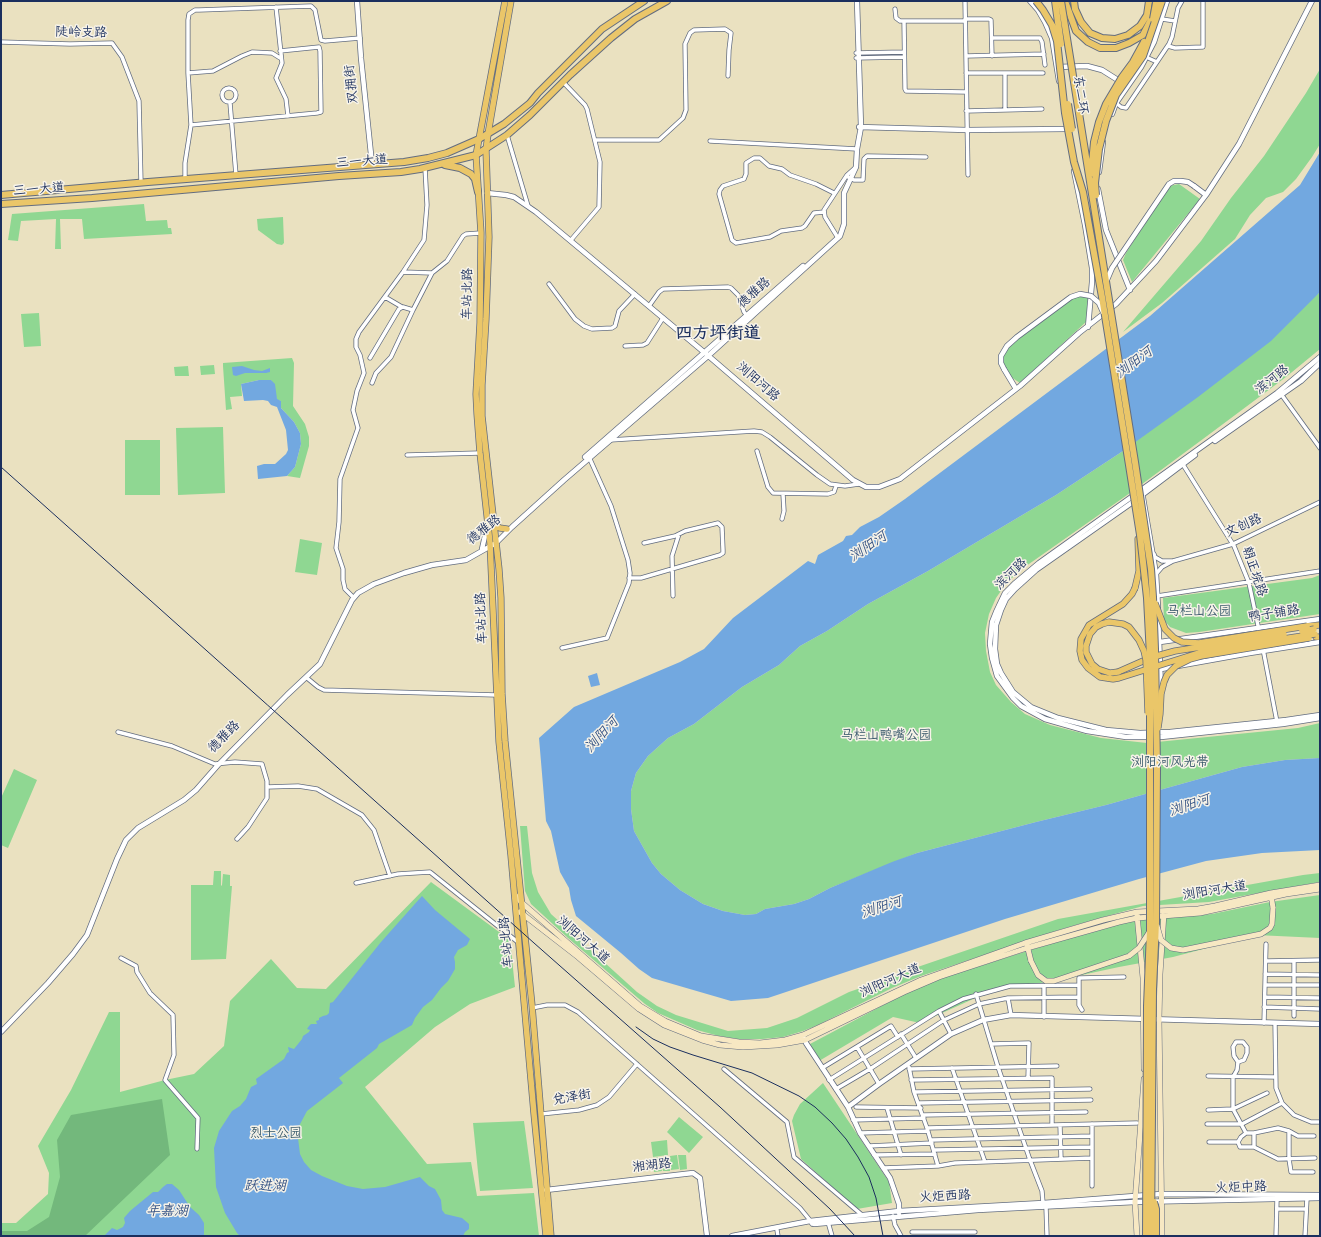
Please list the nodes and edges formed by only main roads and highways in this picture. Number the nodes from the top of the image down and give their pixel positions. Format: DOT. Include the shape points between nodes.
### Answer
graph roads {
  1 [pos="505,1"];
  2 [pos="511,1"];
  3 [pos="644,1"];
  4 [pos="667,1"];
  5 [pos="1036,1"];
  6 [pos="1055,1"];
  7 [pos="1064,1"];
  8 [pos="1074,1"];
  9 [pos="1149,1"];
  10 [pos="1162,1"];
  11 [pos="1156,2"];
  12 [pos="1154,13"];
  13 [pos="488,134"];
  14 [pos="479,138"];
  15 [pos="486,150"];
  16 [pos="476,155"];
  17 [pos="440,165"];
  18 [pos="1090,186"];
  19 [pos="478,192"];
  20 [pos="1083,192"];
  21 [pos="1,195"];
  22 [pos="1,206"];
  23 [pos="1102,256"];
  24 [pos="494,525"];
  25 [pos="1138,525"];
  26 [pos="507,529"];
  27 [pos="1155,596"];
  28 [pos="1320,625"];
  29 [pos="1318,634"];
  30 [pos="1149,725"];
  31 [pos="1157,734"];
  32 [pos="1320,885"];
  33 [pos="1320,889"];
  34 [pos="515,895"];
  35 [pos="1271,895"];
  36 [pos="522,903"];
  37 [pos="516,907"];
  38 [pos="522,913"];
  39 [pos="1164,913"];
  40 [pos="1137,915"];
  41 [pos="1156,922"];
  42 [pos="1150,931"];
  43 [pos="1027,945"];
  44 [pos="804,1037"];
  45 [pos="1149,1194"];
  46 [pos="546,1236"];
  47 [pos="551,1236"];
  48 [pos="1137,1236"];
  49 [pos="1142,1236"];
  50 [pos="1146,1236"];
  51 [pos="1151,1236"];
  52 [pos="1156,1236"];
  53 [pos="1162,1236"];
  1 -- 14 [label="main road, 车站北路"];
  2 -- 13 [label="main road, 车站北路"];
  3 -- 13 [label="highway, 三一大道" via="602,29 530,103"];
  4 -- 15 [label="highway, 三一大道" via="617,33 530,115"];
  5 -- 20 [label="highway, bridge" via="1052,25 1057,41 1065,113 1074,162"];
  6 -- 20 [label="highway, 东二环, bridge"];
  7 -- 12 [label="highway" via="1076,31 1088,42 1100,48 1116,48 1143,35"];
  7 -- 18 [label="highway, bridge"];
  8 -- 9 [label="highway" via="1081,22 1090,33 1102,38 1115,39 1128,35 1140,26 1147,15"];
  10 -- 23 [label="highway, bridge" via="1143,56 1116,95 1099,150 1095,183"];
  11 -- 12 [label="highway, bridge"];
  12 -- 18 [label="highway, bridge" via="1141,48 1106,104 1099,122 1094,142"];
  13 -- 14 [label="highway, 三一大道"];
  13 -- 15 [label="main road, 车站北路"];
  14 -- 16 [label="main road, 车站北路"];
  14 -- 21 [label="highway, 三一大道" via="447,153 404,162"];
  15 -- 16 [label="highway, 三一大道"];
  15 -- 24 [label="main road, 车站北路" via="489,237 482,416"];
  16 -- 17 [label="highway, 三一大道"];
  16 -- 19 [label="main road, 车站北路"];
  17 -- 19 [label="highway" via="464,169 475,179"];
  17 -- 22 [label="highway, 三一大道" via="401,172"];
  18 -- 23 [label="highway, bridge"];
  19 -- 34 [label="main road, 车站北路" via="482,233 476,394 490,545 499,742"];
  20 -- 25 [label="highway, bridge"];
  23 -- 27 [label="highway, bridge"];
  24 -- 26 [label="main road"];
  24 -- 36 [label="main road, 车站北路" via="501,598 505,741"];
  25 -- 29 [label="main road, bridge" via="1139,565 1135,588 1123,604 1089,625 1081,639 1082,660 1094,673 1107,678 1119,678 1205,651"];
  25 -- 30 [label="highway, bridge" via="1148,619"];
  27 -- 28 [label="main road, 鸭子铺路, bridge" via="1156,608 1165,629 1182,642 1199,643"];
  27 -- 31 [label="highway, bridge"];
  29 -- 30 [label="main road, bridge" via="1195,648 1152,657 1148,659 1143,661 1130,668 1110,673 1092,664 1086,652 1087,640 1096,627 1109,622 1123,624 1134,632 1142,645 1144,651 1145,656 1146,660"];
  29 -- 31 [label="main road, bridge" via="1201,656 1176,666 1164,682"];
  30 -- 42 [label="highway, bridge"];
  31 -- 41 [label="highway, bridge"];
  32 -- 35 [label="main road, 浏阳河大道"];
  33 -- 35 [label="main road, 浏阳河大道"];
  34 -- 36 [label="main road, 浏阳河大道"];
  34 -- 37 [label="main road, 车站北路"];
  35 -- 39 [label="main road, 浏阳河大道"];
  35 -- 41 [label="main road, bridge" via="1272,924 1261,934 1182,950 1171,948 1161,940"];
  36 -- 38 [label="main road, 车站北路"];
  36 -- 44 [label="main road, 浏阳河大道" via="640,1006 665,1022 701,1036 739,1042 760,1043"];
  37 -- 38 [label="main road, 浏阳河大道"];
  37 -- 46 [label="main road, 车站北路"];
  38 -- 44 [label="main road, 浏阳河大道" via="638,1009 664,1025 702,1040 735,1046 777,1045"];
  38 -- 47 [label="main road, 车站北路"];
  39 -- 40 [label="main road, 浏阳河大道"];
  39 -- 53 [label="main road" via="1159,1019"];
  40 -- 43 [label="main road, 浏阳河大道" via="1119,922"];
  40 -- 48 [label="main road" via="1143,978 1144,1081 1135,1196"];
  41 -- 45 [label="highway, bridge"];
  42 -- 43 [label="main road, bridge" via="1139,948 1129,956 1054,981 1046,981 1038,975"];
  42 -- 45 [label="highway, bridge" via="1147,1006"];
  43 -- 44 [label="main road, 浏阳河大道" via="939,977"];
  45 -- 49 [label="highway, bridge" via="1143,1214"];
  45 -- 50 [label="highway, bridge"];
  45 -- 51 [label="highway, bridge"];
  45 -- 52 [label="highway, bridge" via="1156,1209"];
}
